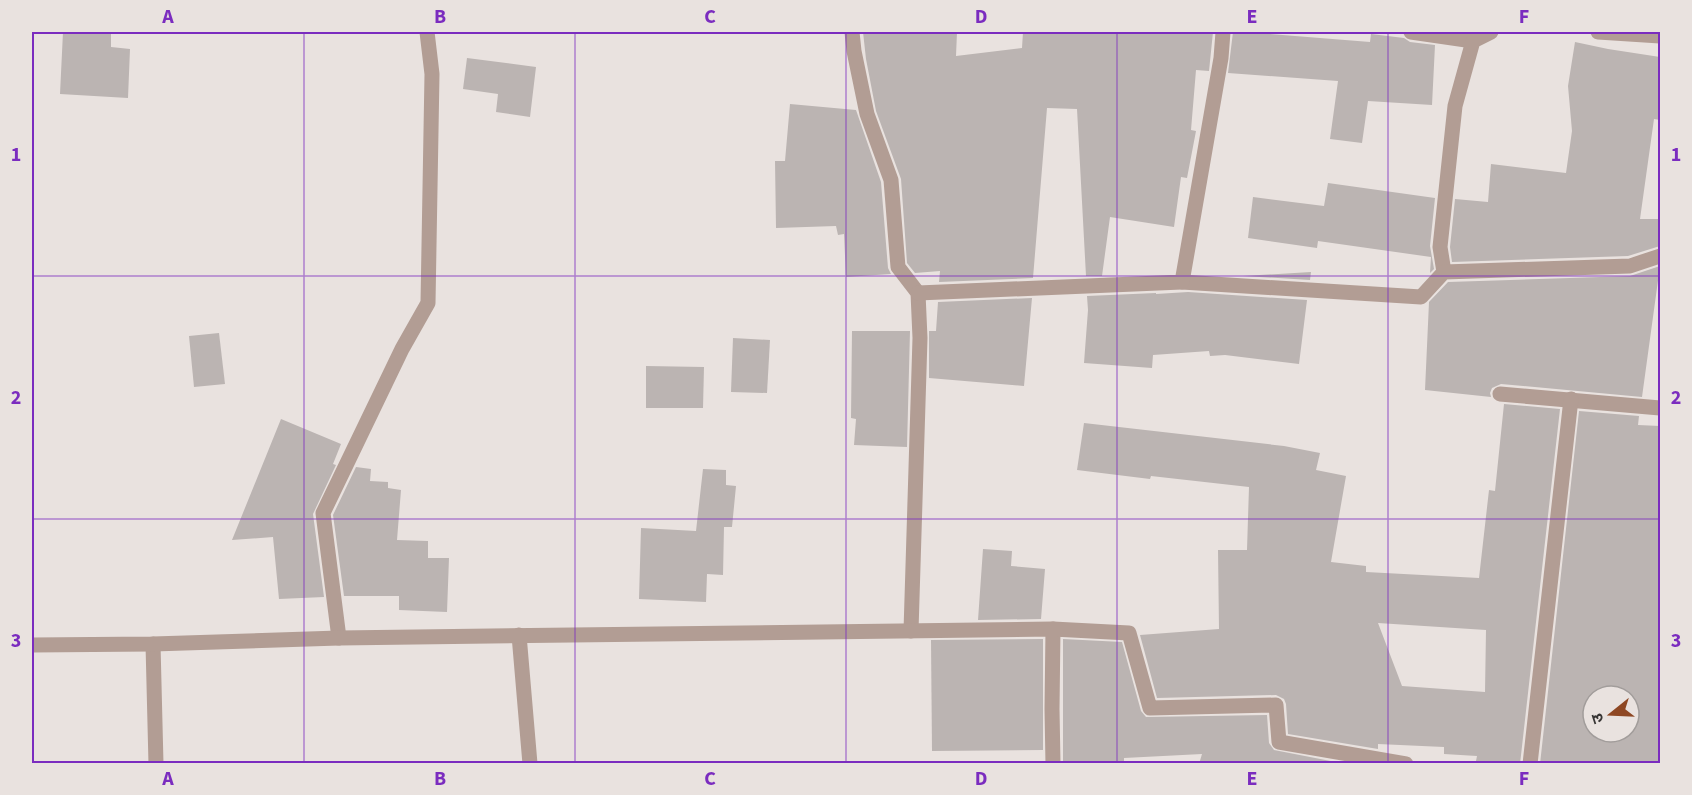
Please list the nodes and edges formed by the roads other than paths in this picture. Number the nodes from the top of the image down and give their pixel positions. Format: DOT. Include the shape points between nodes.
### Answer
graph roads {
  1 [pos="427,32"];
  2 [pos="852,32"];
  3 [pos="1223,32"];
  4 [pos="1411,32"];
  5 [pos="1491,32"];
  6 [pos="1598,32"];
  7 [pos="1660,36"];
  8 [pos="1473,41"];
  9 [pos="1660,256"];
  10 [pos="1444,272"];
  11 [pos="1182,282"];
  12 [pos="918,294"];
  13 [pos="1500,394"];
  14 [pos="1571,399"];
  15 [pos="1660,408"];
  16 [pos="1053,629"];
  17 [pos="911,631"];
  18 [pos="519,635"];
  19 [pos="339,638"];
  20 [pos="153,644"];
  21 [pos="32,645"];
  22 [pos="156,764"];
  23 [pos="530,764"];
  24 [pos="1053,764"];
  25 [pos="1406,764"];
  26 [pos="1530,764"];
  1 -- 19 [label="street" via="432,74 428,303 402,348 323,513"];
  2 -- 12 [label="street" via="867,114 891,180 898,267"];
  3 -- 11 [label="street"];
  4 -- 8 [label="street"];
  5 -- 8 [label="street"];
  6 -- 7 [label="street"];
  8 -- 10 [label="street" via="1455,105 1440,247"];
  9 -- 10 [label="street" via="1630,266"];
  10 -- 11 [label="street" via="1422,297"];
  11 -- 12 [label="street"];
  12 -- 17 [label="street"];
  13 -- 14 [label="street"];
  14 -- 15 [label="street"];
  14 -- 26 [label="street"];
  16 -- 17 [label="street"];
  16 -- 24 [label="street"];
  16 -- 25 [label="street" via="1129,633 1150,708 1276,705 1279,742"];
  17 -- 18 [label="street"];
  18 -- 19 [label="street"];
  18 -- 23 [label="street"];
  19 -- 20 [label="street"];
  20 -- 21 [label="street"];
  20 -- 22 [label="street"];
}
